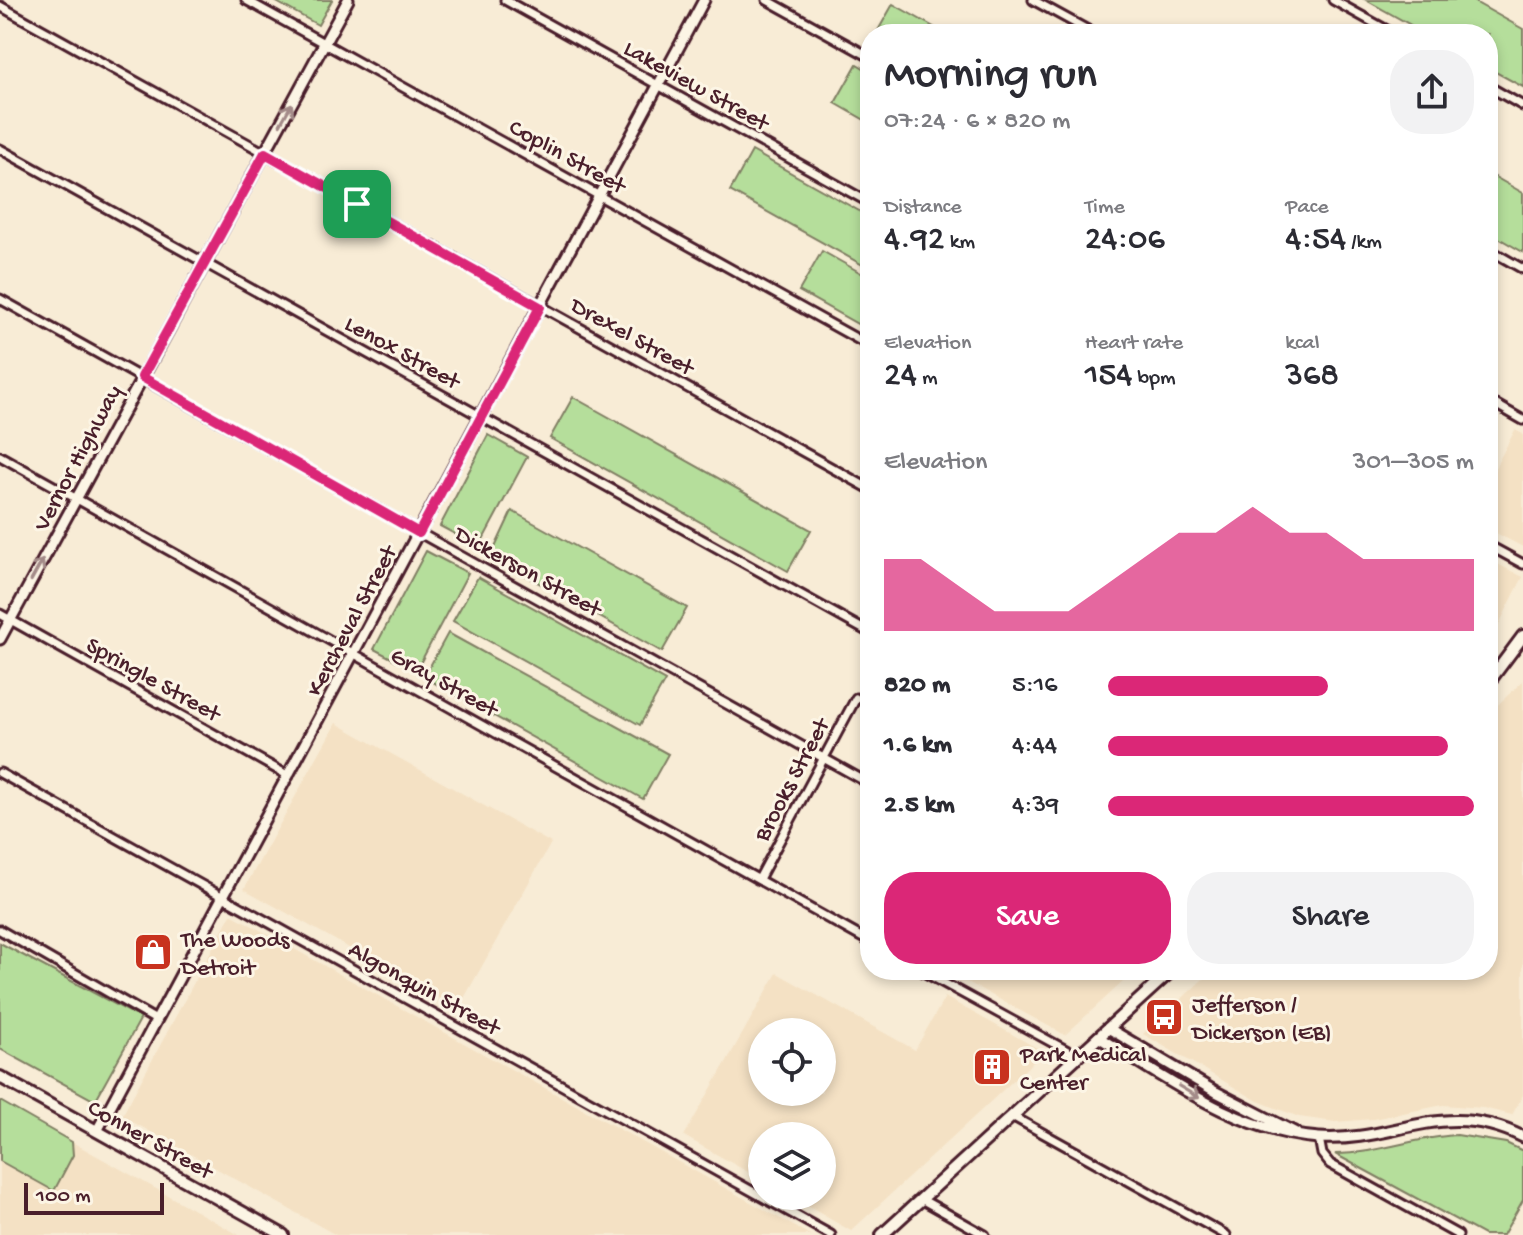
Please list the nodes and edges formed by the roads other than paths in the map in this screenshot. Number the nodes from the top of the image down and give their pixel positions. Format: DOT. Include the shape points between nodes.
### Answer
graph roads {
  1 [pos="246,0"];
  2 [pos="348,0"];
  3 [pos="505,0"];
  4 [pos="704,0"];
  5 [pos="767,0"];
  6 [pos="1033,0"];
  7 [pos="1333,0"];
  8 [pos="0,6"];
  9 [pos="1077,24"];
  10 [pos="1376,24"];
  11 [pos="324,43"];
  12 [pos="860,51"];
  13 [pos="659,86"];
  14 [pos="1498,92"];
  15 [pos="1523,106"];
  16 [pos="0,149"];
  17 [pos="265,153"];
  18 [pos="600,196"];
  19 [pos="860,197"];
  20 [pos="1498,255"];
  21 [pos="205,263"];
  22 [pos="1523,269"];
  23 [pos="0,299"];
  24 [pos="540,307"];
  25 [pos="860,340"];
  26 [pos="142,377"];
  27 [pos="1498,406"];
  28 [pos="481,417"];
  29 [pos="1523,420"];
  30 [pos="0,456"];
  31 [pos="860,483"];
  32 [pos="76,499"];
  33 [pos="419,533"];
  34 [pos="1498,550"];
  35 [pos="1523,564"];
  36 [pos="0,614"];
  37 [pos="10,620"];
  38 [pos="860,627"];
  39 [pos="1523,636"];
  40 [pos="0,639"];
  41 [pos="355,653"];
  42 [pos="1498,670"];
  43 [pos="856,698"];
  44 [pos="824,758"];
  45 [pos="0,773"];
  46 [pos="289,776"];
  47 [pos="860,778"];
  48 [pos="759,879"];
  49 [pos="223,897"];
  50 [pos="0,930"];
  51 [pos="860,936"];
  52 [pos="938,980"];
  53 [pos="1161,980"];
  54 [pos="156,1020"];
  55 [pos="1108,1028"];
  56 [pos="1098,1037"];
  57 [pos="1077,1056"];
  58 [pos="0,1077"];
  59 [pos="1012,1116"];
  60 [pos="97,1131"];
  61 [pos="1299,1134"];
  62 [pos="1523,1137"];
  63 [pos="1319,1138"];
  64 [pos="921,1199"];
  65 [pos="283,1235"];
  66 [pos="831,1235"];
  67 [pos="882,1235"];
  68 [pos="985,1235"];
  69 [pos="1226,1235"];
  70 [pos="1458,1235"];
  1 -- 11 [label="street, Coplin Street"];
  2 -- 11 [label="street, Vernor Highway"];
  3 -- 13 [label="street, Lakeview Street"];
  4 -- 13 [label="street, Kercheval Street"];
  5 -- 12 [label="street"];
  6 -- 9 [label="street"];
  7 -- 10 [label="street"];
  8 -- 17 [label="street, Drexel Street"];
  17 -- 11 [label="street, Vernor Highway, one-way"];
  11 -- 18 [label="street, Coplin Street"];
  13 -- 18 [label="street, Kercheval Street"];
  13 -- 19 [label="street, Lakeview Street"];
  14 -- 15 [label="street"];
  16 -- 21 [label="street, Lenox Street"];
  17 -- 21 [label="street, Vernor Highway"];
  17 -- 24 [label="street, Drexel Street"];
  18 -- 24 [label="street, Kercheval Street"];
  18 -- 25 [label="street, Coplin Street"];
  20 -- 22 [label="street"];
  21 -- 26 [label="street, Vernor Highway"];
  21 -- 28 [label="street, Lenox Street"];
  23 -- 26 [label="street, Dickerson Street"];
  24 -- 28 [label="street, Kercheval Street"];
  24 -- 31 [label="street, Drexel Street"];
  26 -- 32 [label="street, Vernor Highway"];
  26 -- 33 [label="street, Dickerson Street"];
  27 -- 29 [label="street"];
  28 -- 33 [label="street, Kercheval Street"];
  28 -- 38 [label="street, Lenox Street"];
  30 -- 32 [label="street, Gray Street"];
  37 -- 32 [label="street, Vernor Highway, one-way"];
  32 -- 41 [label="street, Gray Street"];
  33 -- 41 [label="street, Kercheval Street"];
  33 -- 44 [label="street, Dickerson Street"];
  34 -- 35 [label="street"];
  36 -- 37 [label="street, Springle Street"];
  37 -- 40 [label="street, Vernor Highway"];
  37 -- 46 [label="street, Springle Street"];
  39 -- 42 [label="main road"];
  41 -- 46 [label="street, Kercheval Street"];
  41 -- 48 [label="street, Gray Street"];
  43 -- 44 [label="street, Brooks Street"];
  44 -- 47 [label="street, Dickerson Street"];
  44 -- 48 [label="street, Brooks Street"];
  45 -- 49 [label="street, Algonquin Street"];
  46 -- 49 [label="street, Kercheval Street"];
  48 -- 51 [label="street, Gray Street"];
  49 -- 54 [label="street, Kercheval Street"];
  49 -- 66 [label="street, Algonquin Street"];
  50 -- 54 [label="street"];
  52 -- 57 [label="street"];
  53 -- 55 [label="main road"];
  54 -- 60 [label="street, Kercheval Street"];
  55 -- 56 [label="main road"];
  55 -- 61 [label="street"];
  56 -- 57 [label="main road"];
  56 -- 61 [label="street, one-way" via="1213,1106 1279,1132"];
  57 -- 59 [label="main road"];
  58 -- 60 [label="main road, Conner Street"];
  59 -- 64 [label="main road"];
  59 -- 69 [label="street"];
  60 -- 65 [label="main road, Conner Street"];
  61 -- 63 [label="street"];
  62 -- 63 [label="street" via="1497,1124 1433,1120 1360,1136"];
  63 -- 70 [label="street" via="1330,1164"];
  64 -- 67 [label="main road"];
  64 -- 68 [label="street"];
}
